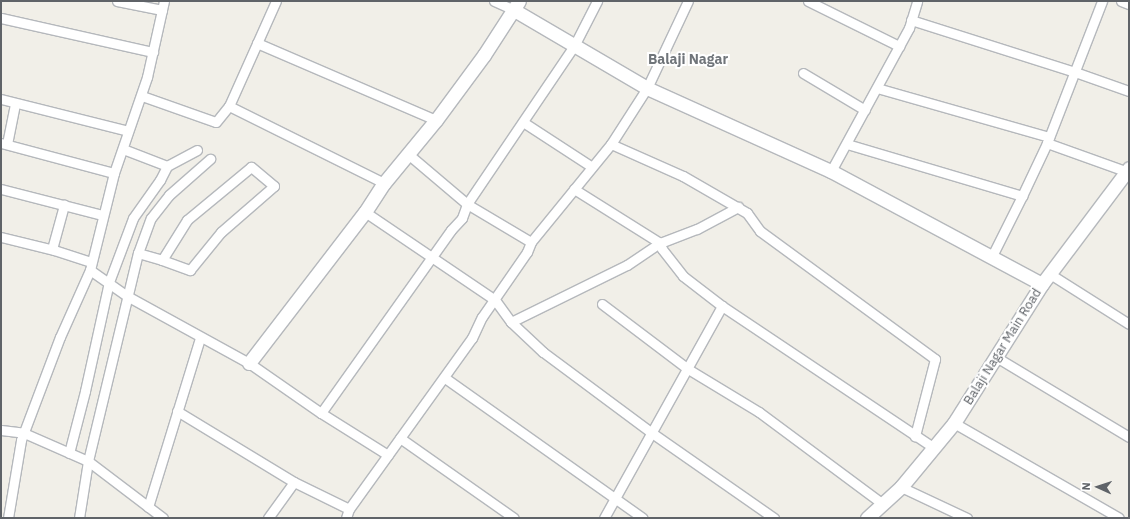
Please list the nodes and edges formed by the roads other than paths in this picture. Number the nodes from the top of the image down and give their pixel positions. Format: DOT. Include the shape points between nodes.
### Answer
graph roads {
  1 [pos="117,1"];
  2 [pos="276,1"];
  3 [pos="494,1"];
  4 [pos="597,1"];
  5 [pos="688,1"];
  6 [pos="808,1"];
  7 [pos="917,1"];
  8 [pos="1102,1"];
  9 [pos="1121,1"];
  10 [pos="1129,4"];
  11 [pos="163,5"];
  12 [pos="516,6"];
  13 [pos="1,18"];
  14 [pos="911,20"];
  15 [pos="257,43"];
  16 [pos="574,46"];
  17 [pos="899,46"];
  18 [pos="153,52"];
  19 [pos="1074,72"];
  20 [pos="803,73"];
  21 [pos="648,88"];
  22 [pos="877,88"];
  23 [pos="1129,91"];
  24 [pos="142,96"];
  25 [pos="1,99"];
  26 [pos="15,104"];
  27 [pos="229,106"];
  28 [pos="865,110"];
  29 [pos="436,120"];
  30 [pos="523,122"];
  31 [pos="128,131"];
  32 [pos="1048,140"];
  33 [pos="4,143"];
  34 [pos="611,144"];
  35 [pos="847,144"];
  36 [pos="123,149"];
  37 [pos="197,150"];
  38 [pos="408,154"];
  39 [pos="210,159"];
  40 [pos="166,166"];
  41 [pos="592,167"];
  42 [pos="1127,169"];
  43 [pos="831,171"];
  44 [pos="114,173"];
  45 [pos="384,183"];
  46 [pos="1,189"];
  47 [pos="574,189"];
  48 [pos="1022,196"];
  49 [pos="467,204"];
  50 [pos="64,205"];
  51 [pos="738,207"];
  52 [pos="365,212"];
  53 [pos="102,215"];
  54 [pos="1,237"];
  55 [pos="531,242"];
  56 [pos="660,243"];
  57 [pos="52,250"];
  58 [pos="138,253"];
  59 [pos="432,258"];
  60 [pos="990,258"];
  61 [pos="162,260"];
  62 [pos="90,266"];
  63 [pos="1046,279"];
  64 [pos="109,282"];
  65 [pos="127,296"];
  66 [pos="495,300"];
  67 [pos="602,304"];
  68 [pos="722,306"];
  69 [pos="511,322"];
  70 [pos="1129,324"];
  71 [pos="200,338"];
  72 [pos="996,357"];
  73 [pos="249,363"];
  74 [pos="688,369"];
  75 [pos="445,378"];
  76 [pos="177,411"];
  77 [pos="321,413"];
  78 [pos="954,424"];
  79 [pos="1,430"];
  80 [pos="24,433"];
  81 [pos="652,433"];
  82 [pos="915,436"];
  83 [pos="1129,437"];
  84 [pos="400,438"];
  85 [pos="934,448"];
  86 [pos="69,453"];
  87 [pos="388,455"];
  88 [pos="88,461"];
  89 [pos="294,482"];
  90 [pos="901,487"];
  91 [pos="616,498"];
  92 [pos="883,504"];
  93 [pos="148,507"];
  94 [pos="6,513"];
  95 [pos="349,515"];
  96 [pos="79,518"];
  97 [pos="163,518"];
  98 [pos="268,518"];
  99 [pos="514,518"];
  100 [pos="604,518"];
  101 [pos="643,518"];
  102 [pos="774,518"];
  103 [pos="867,518"];
  104 [pos="967,518"];
  105 [pos="1119,518"];
  1 -- 11 [label="street"];
  2 -- 15 [label="street"];
  3 -- 12 [label="street"];
  4 -- 16 [label="street"];
  5 -- 21 [label="street"];
  6 -- 17 [label="street"];
  7 -- 14 [label="street"];
  8 -- 19 [label="street"];
  9 -- 10 [label="street"];
  11 -- 18 [label="street"];
  12 -- 16 [label="street"];
  12 -- 29 [label="street"];
  13 -- 18 [label="street"];
  14 -- 17 [label="street"];
  14 -- 19 [label="street"];
  15 -- 27 [label="street"];
  15 -- 29 [label="street"];
  16 -- 21 [label="street"];
  16 -- 30 [label="street"];
  17 -- 22 [label="street"];
  18 -- 24 [label="street"];
  19 -- 23 [label="street"];
  19 -- 32 [label="street"];
  20 -- 28 [label="street"];
  21 -- 34 [label="street"];
  21 -- 43 [label="street"];
  22 -- 28 [label="street"];
  22 -- 32 [label="street"];
  24 -- 27 [label="street" via="216,122"];
  24 -- 31 [label="street"];
  25 -- 26 [label="street"];
  26 -- 31 [label="street"];
  26 -- 33 [label="street"];
  27 -- 45 [label="street"];
  28 -- 35 [label="street"];
  29 -- 38 [label="street"];
  30 -- 41 [label="street"];
  30 -- 49 [label="street"];
  31 -- 36 [label="street"];
  32 -- 42 [label="street"];
  32 -- 48 [label="street"];
  33 -- 44 [label="street"];
  34 -- 41 [label="street"];
  34 -- 51 [label="street" via="683,176"];
  35 -- 43 [label="street"];
  35 -- 48 [label="street"];
  36 -- 40 [label="street"];
  36 -- 44 [label="street"];
  37 -- 40 [label="street"];
  38 -- 45 [label="street"];
  38 -- 49 [label="street"];
  39 -- 58 [label="street" via="169,195 151,218"];
  40 -- 64 [label="street" via="133,218"];
  41 -- 47 [label="street"];
  42 -- 63 [label="street, Balaji Nagar Main Road"];
  43 -- 60 [label="street"];
  44 -- 53 [label="street"];
  45 -- 52 [label="street"];
  46 -- 50 [label="street"];
  47 -- 55 [label="street"];
  47 -- 56 [label="street"];
  48 -- 60 [label="street"];
  49 -- 55 [label="street"];
  49 -- 59 [label="street" via="462,218"];
  50 -- 53 [label="street"];
  50 -- 57 [label="street"];
  51 -- 56 [label="street" via="697,229"];
  51 -- 82 [label="street" via="747,213 760,231 935,359"];
  52 -- 59 [label="street"];
  52 -- 73 [label="street"];
  53 -- 62 [label="street"];
  54 -- 57 [label="street"];
  55 -- 66 [label="street"];
  56 -- 68 [label="street" via="683,276"];
  56 -- 69 [label="street" via="627,265"];
  57 -- 62 [label="street"];
  58 -- 61 [label="street"];
  58 -- 65 [label="street"];
  59 -- 66 [label="street"];
  59 -- 77 [label="street"];
  60 -- 63 [label="street"];
  61 -- 61 [label="street" via="190,270 221,232 274,186 251,167 187,220"];
  62 -- 64 [label="street"];
  62 -- 80 [label="street"];
  63 -- 70 [label="street"];
  63 -- 72 [label="street, Balaji Nagar Main Road"];
  64 -- 65 [label="street"];
  64 -- 86 [label="street"];
  65 -- 71 [label="street"];
  65 -- 88 [label="street"];
  66 -- 69 [label="street"];
  66 -- 75 [label="street"];
  67 -- 74 [label="street"];
  68 -- 74 [label="street"];
  68 -- 82 [label="street"];
  69 -- 81 [label="street" via="543,352"];
  71 -- 73 [label="street"];
  71 -- 76 [label="street"];
  72 -- 78 [label="street, Balaji Nagar Main Road"];
  72 -- 83 [label="street"];
  73 -- 77 [label="street"];
  74 -- 81 [label="street"];
  74 -- 92 [label="street" via="759,412"];
  75 -- 84 [label="street"];
  75 -- 91 [label="street"];
  76 -- 89 [label="street"];
  76 -- 93 [label="street"];
  77 -- 87 [label="street"];
  78 -- 85 [label="street, Balaji Nagar Main Road"];
  78 -- 105 [label="street"];
  79 -- 80 [label="street"];
  80 -- 86 [label="street"];
  80 -- 94 [label="street"];
  81 -- 91 [label="street"];
  81 -- 102 [label="street"];
  82 -- 85 [label="street"];
  84 -- 87 [label="street"];
  84 -- 99 [label="street"];
  85 -- 90 [label="street, Balaji Nagar Main Road"];
  86 -- 88 [label="street"];
  87 -- 95 [label="street"];
  88 -- 93 [label="street"];
  88 -- 96 [label="street"];
  89 -- 95 [label="street"];
  89 -- 98 [label="street"];
  90 -- 92 [label="street, Balaji Nagar Main Road"];
  90 -- 104 [label="street"];
  91 -- 100 [label="street"];
  91 -- 101 [label="street"];
  92 -- 103 [label="street, Balaji Nagar Main Road"];
  93 -- 97 [label="street"];
}
